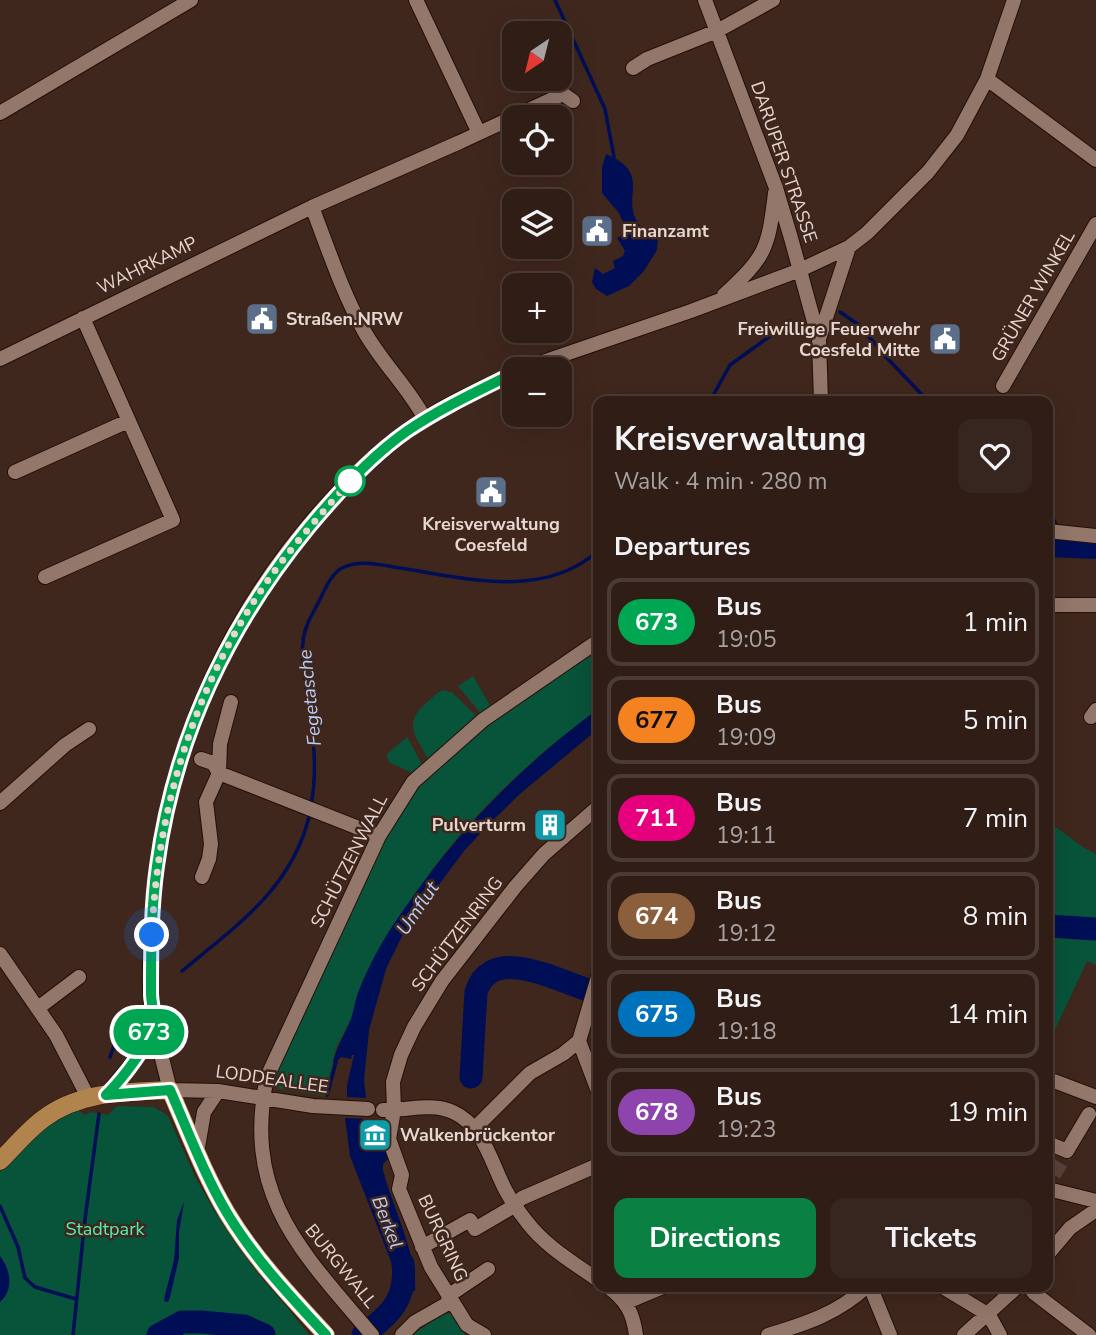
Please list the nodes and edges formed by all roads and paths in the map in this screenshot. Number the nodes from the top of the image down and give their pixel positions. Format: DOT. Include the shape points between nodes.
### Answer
graph roads {
  1 [pos="191,0"];
  2 [pos="416,0"];
  3 [pos="705,0"];
  4 [pos="773,0"];
  5 [pos="1014,0"];
  6 [pos="717,31"];
  7 [pos="633,68"];
  8 [pos="987,79"];
  9 [pos="573,101"];
  10 [pos="0,113"];
  11 [pos="479,133"];
  12 [pos="1096,160"];
  13 [pos="776,188"];
  14 [pos="312,207"];
  15 [pos="1096,225"];
  16 [pos="849,247"];
  17 [pos="800,270"];
  18 [pos="718,300"];
  19 [pos="83,318"];
  20 [pos="819,340"];
  21 [pos="556,357"];
  22 [pos="0,359"];
  23 [pos="502,379"];
  24 [pos="1003,386"];
  25 [pos="821,396"];
  26 [pos="425,419"];
  27 [pos="128,421"];
  28 [pos="15,472"];
  29 [pos="1053,532"];
  30 [pos="1096,536"];
  31 [pos="45,577"];
  32 [pos="1053,605"];
  33 [pos="1096,605"];
  34 [pos="593,644"];
  35 [pos="230,702"];
  36 [pos="89,729"];
  37 [pos="201,759"];
  38 [pos="219,773"];
  39 [pos="0,803"];
  40 [pos="593,811"];
  41 [pos="379,836"];
  42 [pos="202,877"];
  43 [pos="0,954"];
  44 [pos="79,978"];
  45 [pos="593,994"];
  46 [pos="38,1009"];
  47 [pos="154,1021"];
  48 [pos="579,1041"];
  49 [pos="593,1078"];
  50 [pos="1054,1080"];
  51 [pos="170,1090"];
  52 [pos="218,1091"];
  53 [pos="106,1095"];
  54 [pos="88,1097"];
  55 [pos="263,1097"];
  56 [pos="1094,1105"];
  57 [pos="382,1110"];
  58 [pos="475,1128"];
  59 [pos="1053,1146"];
  60 [pos="197,1153"];
  61 [pos="0,1161"];
  62 [pos="593,1167"];
  63 [pos="1053,1184"];
  64 [pos="1096,1201"];
  65 [pos="514,1205"];
  66 [pos="1096,1210"];
  67 [pos="422,1247"];
  68 [pos="1053,1248"];
  69 [pos="488,1269"];
  70 [pos="593,1276"];
  71 [pos="614,1292"];
  72 [pos="650,1292"];
  73 [pos="861,1292"];
  74 [pos="871,1292"];
  75 [pos="952,1292"];
  76 [pos="1012,1292"];
  77 [pos="1033,1292"];
  78 [pos="450,1298"];
  79 [pos="627,1302"];
  80 [pos="989,1315"];
  81 [pos="1083,1331"];
  82 [pos="326,1335"];
  83 [pos="372,1335"];
  84 [pos="402,1335"];
  85 [pos="484,1335"];
  86 [pos="636,1335"];
  87 [pos="768,1335"];
  88 [pos="890,1335"];
  89 [pos="964,1335"];
  90 [pos="1000,1335"];
  1 -- 10 [label="street"];
  2 -- 11 [label="street"];
  3 -- 6 [label="street, DARUPER STRASSE"];
  4 -- 6 [label="street"];
  5 -- 8 [label="street"];
  6 -- 7 [label="street"];
  6 -- 13 [label="street, DARUPER STRASSE"];
  8 -- 12 [label="street"];
  8 -- 16 [label="street" via="957,135 928,172"];
  9 -- 11 [label="street, WAHRKAMP" via="563,94"];
  11 -- 14 [label="street, WAHRKAMP"];
  13 -- 17 [label="street, DARUPER STRASSE"];
  13 -- 18 [label="street" via="765,248 752,269"];
  14 -- 19 [label="street, WAHRKAMP"];
  14 -- 26 [label="street" via="363,330"];
  15 -- 24 [label="street, GRÜNER WINKEL"];
  16 -- 17 [label="street"];
  16 -- 20 [label="street, DARUPER STRASSE"];
  17 -- 18 [label="street"];
  17 -- 20 [label="street, DARUPER STRASSE"];
  18 -- 21 [label="street"];
  19 -- 22 [label="street, WAHRKAMP"];
  19 -- 27 [label="street"];
  20 -- 25 [label="street, DARUPER STRASSE"];
  23 -- 26 [label="street"];
  26 -- 47 [label="street" via="351,481 285,556 242,620 204,694 174,781 158,857 151,954"];
  27 -- 28 [label="street"];
  27 -- 31 [label="street" via="173,520"];
  29 -- 30 [label="street"];
  32 -- 33 [label="street"];
  34 -- 41 [label="street, SCHÜTZENWALL" via="483,720 427,768 404,794"];
  35 -- 38 [label="street"];
  36 -- 39 [label="street"];
  37 -- 38 [label="street"];
  38 -- 41 [label="street"];
  38 -- 42 [label="street" via="206,803 211,844"];
  40 -- 57 [label="street, SCHÜTZENRING" via="544,854 442,981 414,1027"];
  41 -- 55 [label="street, SCHÜTZENWALL" via="267,1077"];
  43 -- 46 [label="street"];
  44 -- 46 [label="street"];
  45 -- 48 [label="street"];
  46 -- 54 [label="street"];
  47 -- 51 [label="street"];
  47 -- 53 [label="street" via="134,1061"];
  48 -- 49 [label="street"];
  48 -- 58 [label="street" via="530,1073"];
  50 -- 56 [label="street"];
  51 -- 52 [label="street, LODDEALLEE"];
  51 -- 53 [label="main road"];
  51 -- 60 [label="main road"];
  52 -- 55 [label="street, LODDEALLEE"];
  52 -- 60 [label="street" via="202,1119"];
  53 -- 54 [label="main road"];
  54 -- 61 [label="main road" via="44,1118"];
  55 -- 57 [label="street, LODDEALLEE" via="313,1106"];
  55 -- 83 [label="street, BURGWALL" via="262,1154 280,1213 317,1272"];
  56 -- 59 [label="street" via="1066,1153"];
  57 -- 58 [label="street, LODDEALLEE" via="436,1107 460,1115"];
  57 -- 67 [label="street, BURGRING" via="402,1175 399,1189"];
  58 -- 65 [label="street"];
  60 -- 82 [label="main road" via="249,1246"];
  62 -- 65 [label="street"];
  63 -- 64 [label="street"];
  65 -- 67 [label="street" via="475,1229 470,1220"];
  65 -- 70 [label="street" via="530,1226"];
  66 -- 68 [label="street" via="1070,1228"];
  67 -- 78 [label="street, BURGRING"];
  69 -- 78 [label="street"];
  71 -- 79 [label="street"];
  72 -- 79 [label="street"];
  73 -- 87 [label="street" via="823,1318"];
  74 -- 88 [label="street"];
  75 -- 80 [label="street"];
  76 -- 80 [label="street"];
  77 -- 81 [label="street"];
  78 -- 84 [label="street, BURGRING"];
  78 -- 85 [label="street, BURGRING" via="467,1325"];
  79 -- 86 [label="street"];
  80 -- 89 [label="street"];
  80 -- 90 [label="street"];
}
